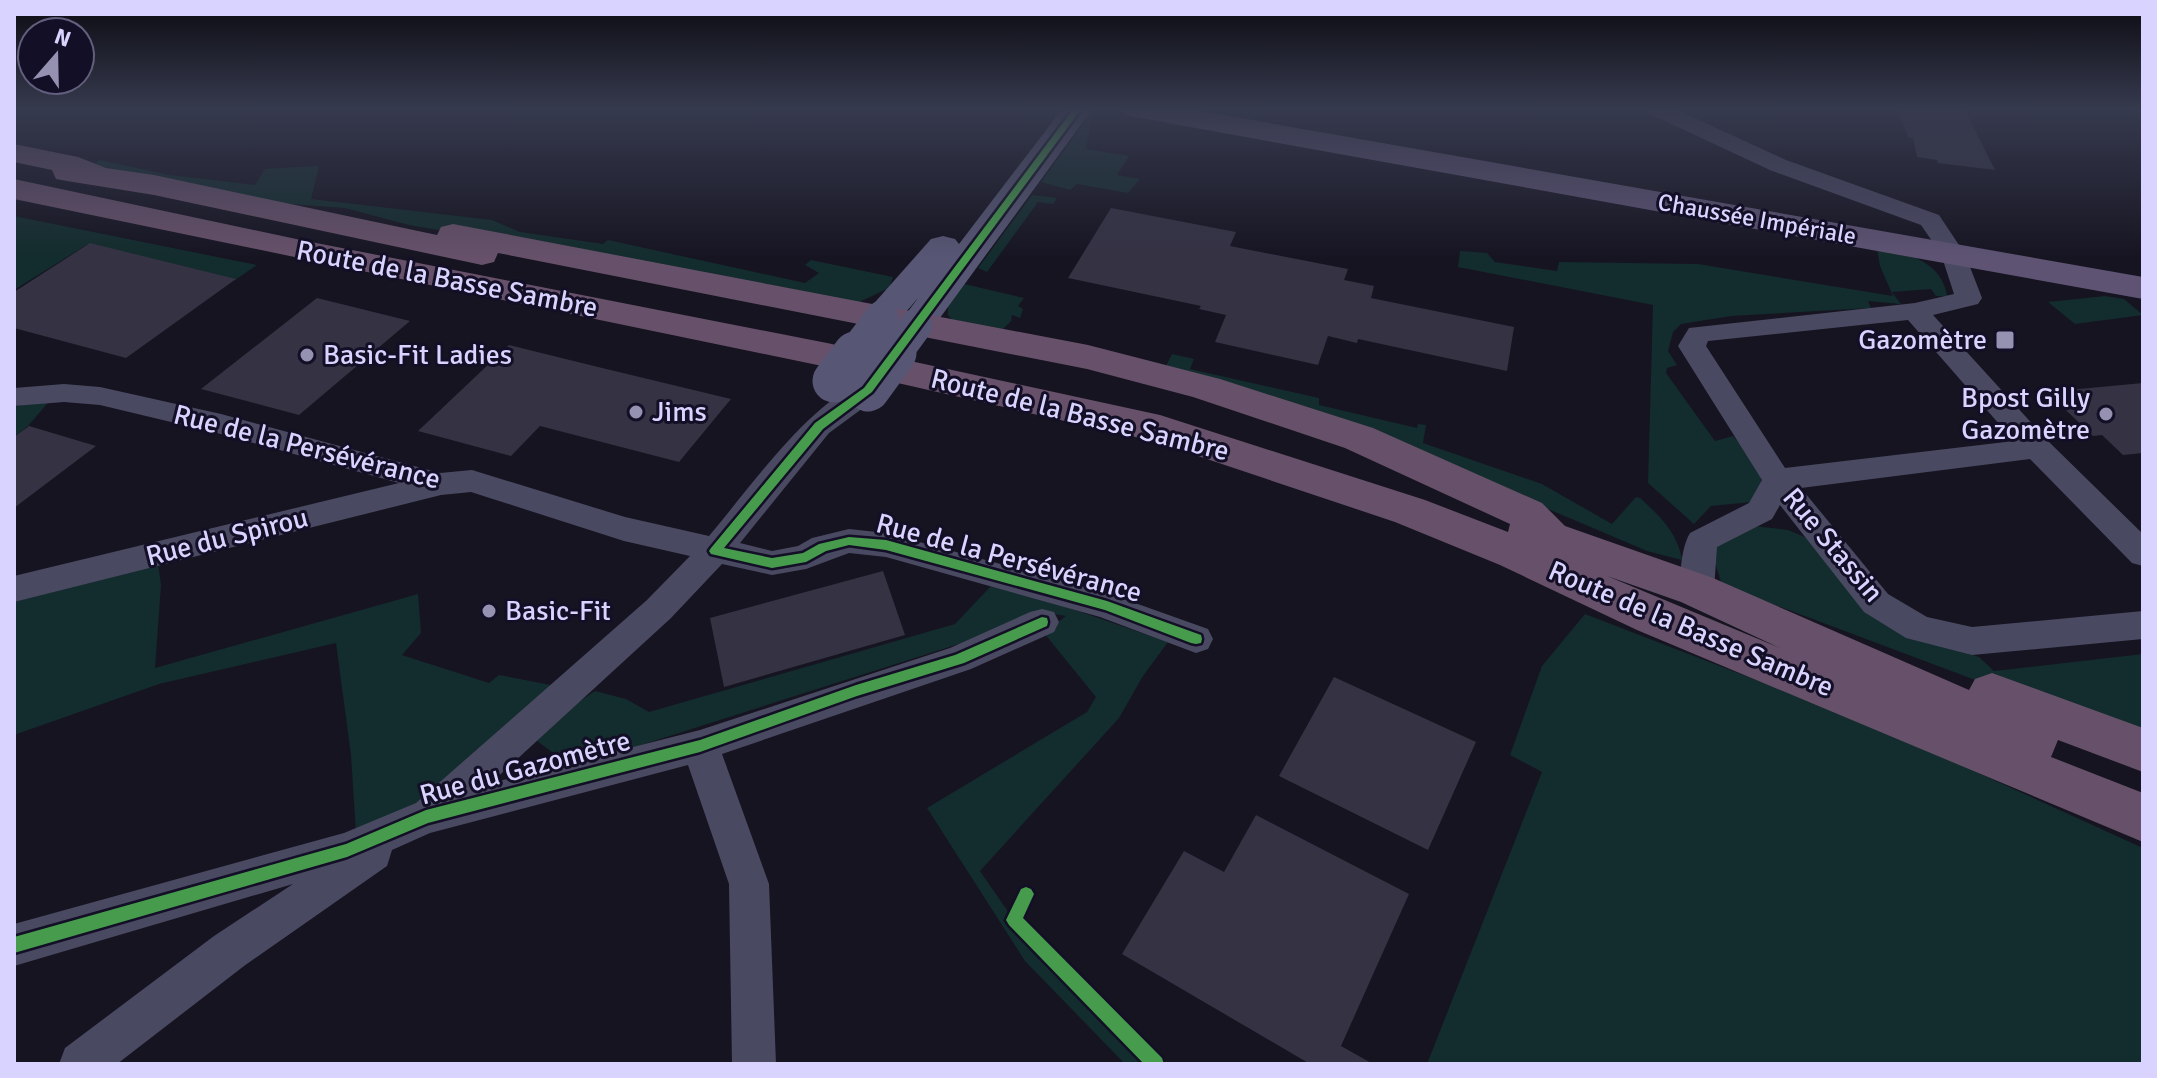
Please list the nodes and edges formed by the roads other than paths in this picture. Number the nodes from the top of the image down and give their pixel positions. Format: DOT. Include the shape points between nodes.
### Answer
graph roads {
  1 [pos="40,158"];
  2 [pos="1018,158"];
  3 [pos="1036,158"];
  4 [pos="1430,158"];
  5 [pos="1468,158"];
  6 [pos="1764,158"];
  7 [pos="14,166"];
  8 [pos="97,176"];
  9 [pos="14,189"];
  10 [pos="14,200"];
  11 [pos="243,204"];
  12 [pos="14,212"];
  13 [pos="71,222"];
  14 [pos="156,239"];
  15 [pos="1950,247"];
  16 [pos="301,250"];
  17 [pos="2143,275"];
  18 [pos="2143,288"];
  19 [pos="1915,311"];
  20 [pos="899,321"];
  21 [pos="14,382"];
  22 [pos="851,385"];
  23 [pos="14,395"];
  24 [pos="2037,448"];
  25 [pos="1777,480"];
  26 [pos="440,484"];
  27 [pos="1551,539"];
  28 [pos="715,551"];
  29 [pos="2143,554"];
  30 [pos="14,589"];
  31 [pos="1697,590"];
  32 [pos="1751,615"];
  33 [pos="1653,617"];
  34 [pos="1042,622"];
  35 [pos="2143,625"];
  36 [pos="1196,639"];
  37 [pos="1774,666"];
  38 [pos="700,746"];
  39 [pos="2143,750"];
  40 [pos="2143,785"];
  41 [pos="426,817"];
  42 [pos="2143,818"];
  43 [pos="2143,842"];
  44 [pos="14,945"];
  45 [pos="81,1064"];
  46 [pos="754,1064"];
  1 -- 8 [label="highway"];
  2 -- 20 [label="main road"];
  3 -- 20 [label="main road"];
  4 -- 15 [label="main road, Chaussée Impériale"];
  5 -- 15 [label="main road, Chaussée Impériale"];
  6 -- 15 [label="street" via="1930,220"];
  7 -- 8 [label="highway, Route de la Basse Sambre"];
  8 -- 11 [label="highway, Route de la Basse Sambre"];
  9 -- 16 [label="highway, Route de la Basse Sambre"];
  10 -- 13 [label="highway"];
  11 -- 20 [label="highway" via="357,215"];
  11 -- 27 [label="highway, Route de la Basse Sambre" via="1035,372 1169,406 1364,466"];
  12 -- 13 [label="highway"];
  13 -- 14 [label="highway"];
  14 -- 16 [label="highway"];
  14 -- 22 [label="highway"];
  15 -- 17 [label="main road, Chaussée Impériale"];
  15 -- 18 [label="main road, Chaussée Impériale"];
  15 -- 19 [label="street" via="1969,298"];
  16 -- 33 [label="highway, Route de la Basse Sambre" via="812,352 1160,429 1410,511"];
  19 -- 24 [label="street"];
  19 -- 25 [label="street" via="1699,334 1692,346"];
  20 -- 22 [label="main road, bridge"];
  20 -- 27 [label="highway" via="1088,357 1206,388 1359,438 1527,514"];
  21 -- 23 [label="street"];
  22 -- 28 [label="street"];
  22 -- 33 [label="highway" via="1004,417 1142,454"];
  23 -- 26 [label="street, Rue de la Persévérance" via="100,396"];
  24 -- 25 [label="street, Rue Stassin"];
  24 -- 29 [label="street"];
  25 -- 31 [label="street" via="1761,511 1701,541"];
  25 -- 35 [label="street, Rue Stassin" via="1876,603 1918,628 1972,641"];
  26 -- 28 [label="street, Rue de la Persévérance" via="472,481 624,529"];
  26 -- 30 [label="street, Rue du Spirou"];
  27 -- 31 [label="highway, Route de la Basse Sambre"];
  28 -- 36 [label="street, Rue de la Persévérance" via="772,563 849,541 886,545 1107,606"];
  28 -- 41 [label="street" via="659,609"];
  31 -- 32 [label="highway, Route de la Basse Sambre"];
  32 -- 39 [label="highway" via="1993,693"];
  32 -- 40 [label="highway, Route de la Basse Sambre"];
  33 -- 37 [label="highway, Route de la Basse Sambre"];
  34 -- 38 [label="street, Rue du Gazomètre" via="959,659"];
  37 -- 42 [label="highway, Route de la Basse Sambre"];
  37 -- 43 [label="highway" via="1993,779"];
  38 -- 41 [label="street, Rue du Gazomètre"];
  38 -- 46 [label="street" via="749,884"];
  41 -- 44 [label="street, Rue du Gazomètre" via="347,850"];
  41 -- 45 [label="street" via="229,951"];
}
